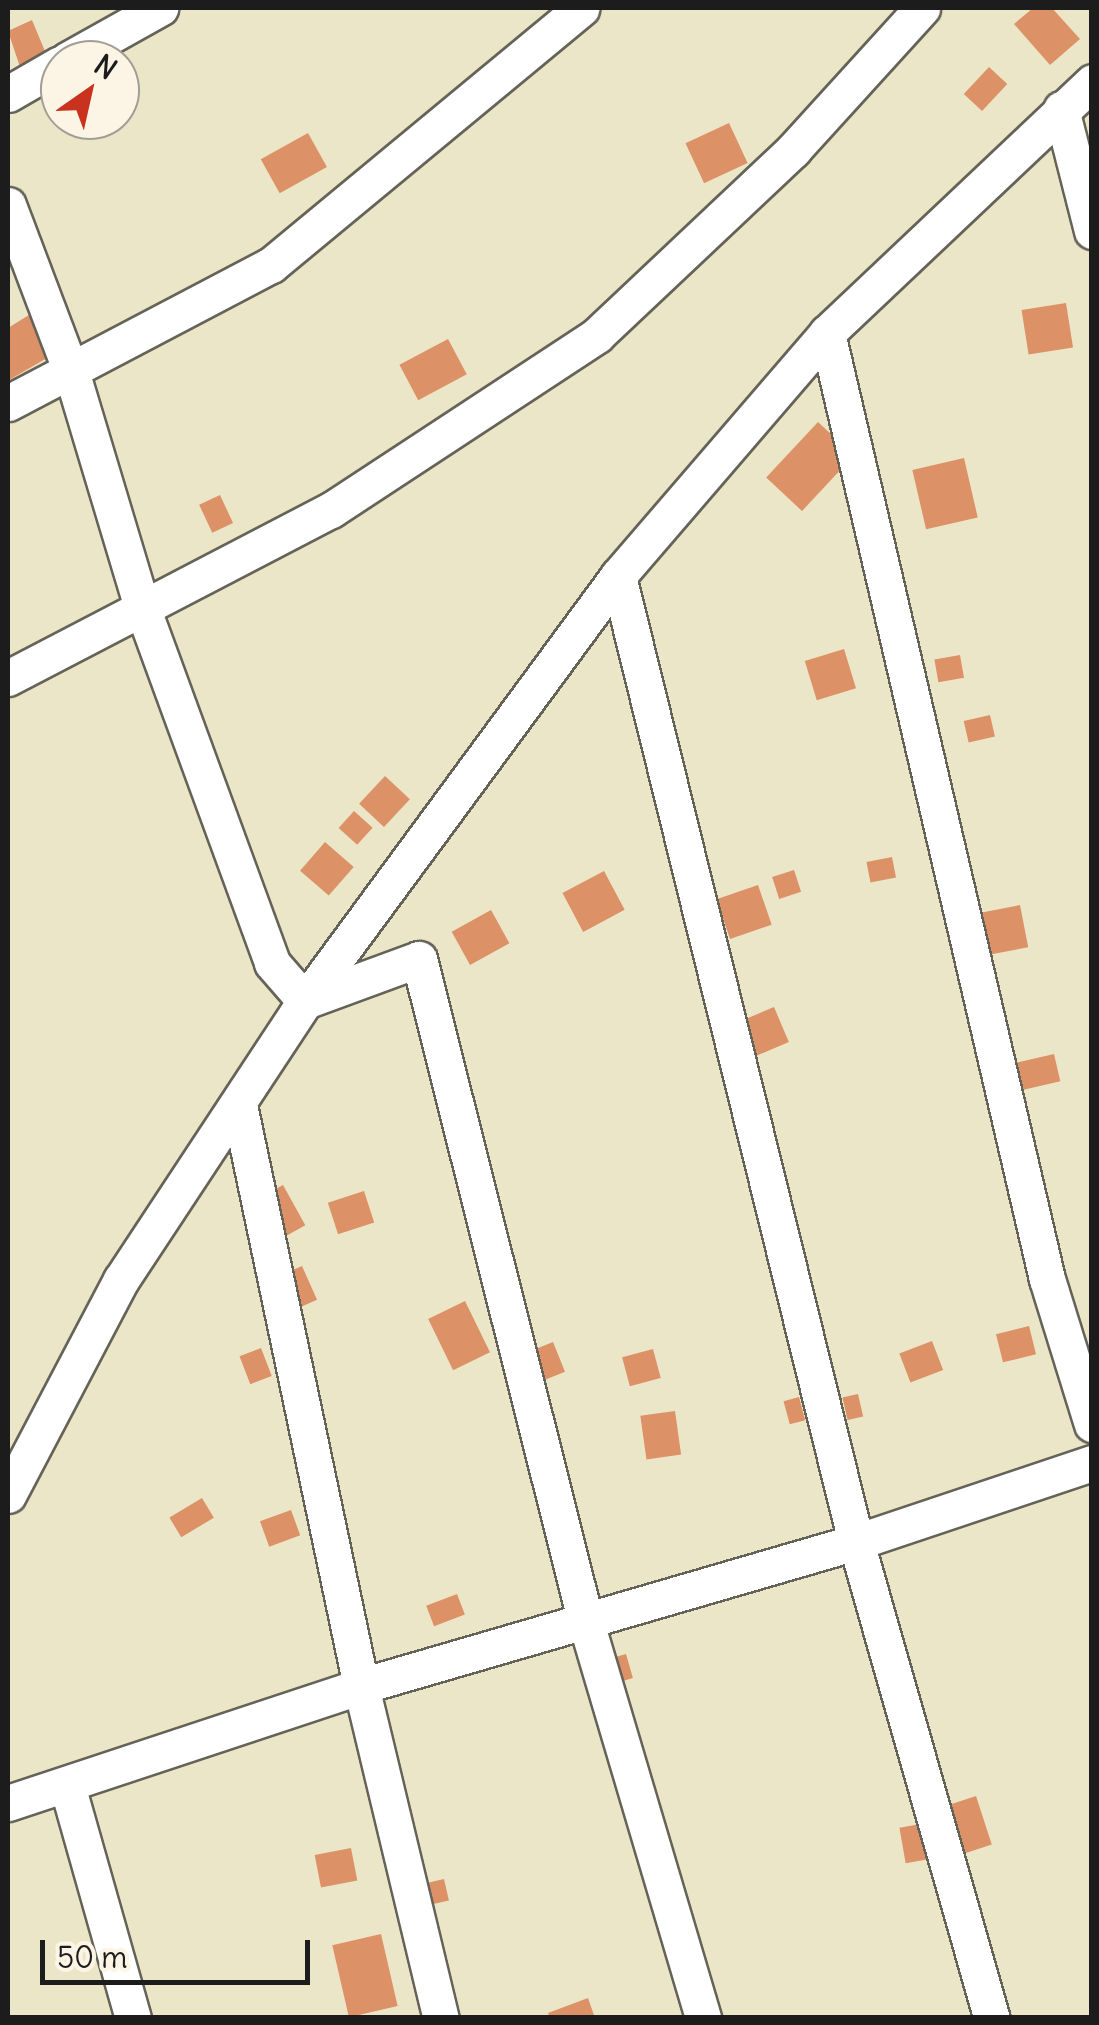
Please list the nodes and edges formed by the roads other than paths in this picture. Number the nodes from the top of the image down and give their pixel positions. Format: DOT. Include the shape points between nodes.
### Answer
graph roads {
  1 [pos="160,8"];
  2 [pos="582,8"];
  3 [pos="922,8"];
  4 [pos="103,40"];
  5 [pos="40,76"];
  6 [pos="1092,82"];
  7 [pos="8,94"];
  8 [pos="1062,109"];
  9 [pos="8,204"];
  10 [pos="1092,231"];
  11 [pos="827,333"];
  12 [pos="72,374"];
  13 [pos="8,404"];
  14 [pos="618,576"];
  15 [pos="142,607"];
  16 [pos="8,678"];
  17 [pos="305,1001"];
  18 [pos="239,1105"];
  19 [pos="1092,1424"];
  20 [pos="1092,1463"];
  21 [pos="8,1495"];
  22 [pos="856,1542"];
  23 [pos="585,1619"];
  24 [pos="361,1686"];
  25 [pos="67,1785"];
  26 [pos="8,1803"];
  27 [pos="133,2018"];
  28 [pos="441,2018"];
  29 [pos="703,2018"];
  30 [pos="992,2018"];
  1 -- 4 [label="street"];
  2 -- 12 [label="street" via="271,265"];
  3 -- 15 [label="street" via="793,150 597,335 332,510"];
  5 -- 7 [label="street"];
  6 -- 8 [label="street"];
  8 -- 10 [label="street"];
  8 -- 11 [label="street"];
  9 -- 12 [label="street"];
  11 -- 14 [label="street"];
  11 -- 19 [label="street" via="1046,1279"];
  12 -- 13 [label="street"];
  12 -- 15 [label="street"];
  14 -- 17 [label="street"];
  14 -- 22 [label="street"];
  15 -- 16 [label="street"];
  15 -- 17 [label="street" via="272,963"];
  17 -- 18 [label="street"];
  17 -- 23 [label="street" via="419,958"];
  18 -- 21 [label="street" via="121,1280"];
  18 -- 24 [label="street"];
  20 -- 22 [label="street"];
  22 -- 23 [label="street"];
  22 -- 30 [label="street"];
  23 -- 24 [label="street"];
  23 -- 29 [label="street"];
  24 -- 25 [label="street"];
  24 -- 28 [label="street"];
  25 -- 26 [label="street"];
  25 -- 27 [label="street"];
}
